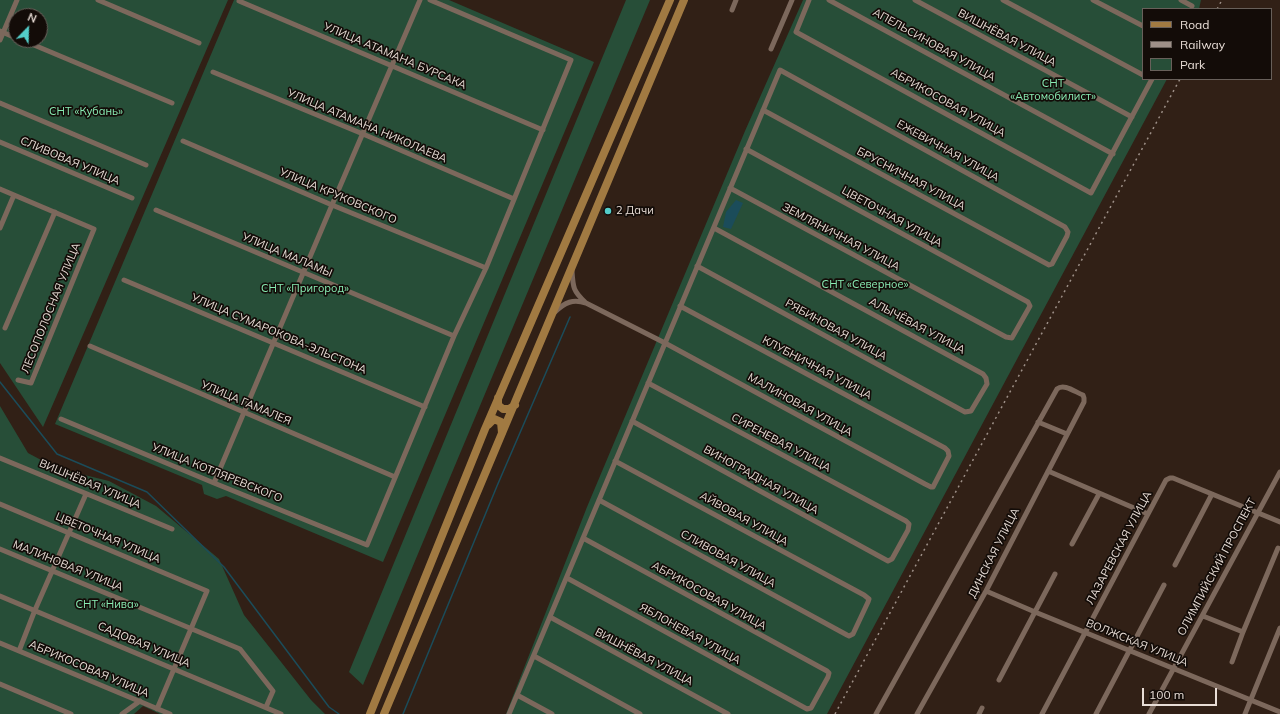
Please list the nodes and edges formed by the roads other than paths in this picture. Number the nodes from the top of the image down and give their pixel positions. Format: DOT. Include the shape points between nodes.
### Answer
graph roads {
  1 [pos="17,0"];
  2 [pos="98,0"];
  3 [pos="420,0"];
  4 [pos="430,0"];
  5 [pos="670,0"];
  6 [pos="684,0"];
  7 [pos="736,0"];
  8 [pos="791,0"];
  9 [pos="809,0"];
  10 [pos="829,0"];
  11 [pos="914,0"];
  12 [pos="1003,0"];
  13 [pos="1094,0"];
  14 [pos="1181,0"];
  15 [pos="1196,0"];
  16 [pos="239,1"];
  17 [pos="1192,7"];
  18 [pos="732,10"];
  19 [pos="1142,25"];
  20 [pos="2,32"];
  21 [pos="0,40"];
  22 [pos="199,43"];
  23 [pos="41,48"];
  24 [pos="772,49"];
  25 [pos="392,65"];
  26 [pos="213,72"];
  27 [pos="1142,74"];
  28 [pos="1150,80"];
  29 [pos="0,103"];
  30 [pos="172,103"];
  31 [pos="763,110"];
  32 [pos="1132,117"];
  33 [pos="543,130"];
  34 [pos="363,134"];
  35 [pos="183,140"];
  36 [pos="0,142"];
  37 [pos="746,149"];
  38 [pos="1113,154"];
  39 [pos="146,165"];
  40 [pos="730,188"];
  41 [pos="0,189"];
  42 [pos="14,195"];
  43 [pos="132,198"];
  44 [pos="514,199"];
  45 [pos="332,205"];
  46 [pos="156,210"];
  47 [pos="55,212"];
  48 [pos="0,228"];
  49 [pos="714,228"];
  50 [pos="1049,265"];
  51 [pos="697,266"];
  52 [pos="486,268"];
  53 [pos="572,268"];
  54 [pos="303,273"];
  55 [pos="124,280"];
  56 [pos="586,303"];
  57 [pos="680,306"];
  58 [pos="552,315"];
  59 [pos="5,328"];
  60 [pos="454,336"];
  61 [pos="1006,337"];
  62 [pos="665,343"];
  63 [pos="274,344"];
  64 [pos="90,346"];
  65 [pos="18,380"];
  66 [pos="648,382"];
  67 [pos="498,397"];
  68 [pos="515,405"];
  69 [pos="425,407"];
  70 [pos="965,412"];
  71 [pos="243,413"];
  72 [pos="60,418"];
  73 [pos="632,421"];
  74 [pos="1038,422"];
  75 [pos="485,429"];
  76 [pos="1067,434"];
  77 [pos="502,436"];
  78 [pos="0,458"];
  79 [pos="615,460"];
  80 [pos="1048,471"];
  81 [pos="1280,474"];
  82 [pos="396,477"];
  83 [pos="214,483"];
  84 [pos="925,484"];
  85 [pos="86,494"];
  86 [pos="1099,494"];
  87 [pos="1212,494"];
  88 [pos="599,500"];
  89 [pos="0,504"];
  90 [pos="1258,513"];
  91 [pos="1148,514"];
  92 [pos="1280,522"];
  93 [pos="172,529"];
  94 [pos="69,532"];
  95 [pos="583,538"];
  96 [pos="1072,544"];
  97 [pos="1278,548"];
  98 [pos="0,549"];
  99 [pos="880,556"];
  100 [pos="1175,565"];
  101 [pos="52,570"];
  102 [pos="1055,574"];
  103 [pos="567,578"];
  104 [pos="1164,585"];
  105 [pos="986,591"];
  106 [pos="0,596"];
  107 [pos="35,610"];
  108 [pos="1035,612"];
  109 [pos="1203,616"];
  110 [pos="550,617"];
  111 [pos="1280,628"];
  112 [pos="191,629"];
  113 [pos="1086,632"];
  114 [pos="1243,632"];
  115 [pos="847,636"];
  116 [pos="0,643"];
  117 [pos="1129,650"];
  118 [pos="19,651"];
  119 [pos="534,656"];
  120 [pos="1232,662"];
  121 [pos="174,668"];
  122 [pos="1174,668"];
  123 [pos="999,680"];
  124 [pos="0,684"];
  125 [pos="517,695"];
  126 [pos="1251,700"];
  127 [pos="140,702"];
  128 [pos="266,707"];
  129 [pos="804,708"];
  130 [pos="982,708"];
  131 [pos="157,709"];
  132 [pos="1280,712"];
  133 [pos="71,714"];
  134 [pos="122,714"];
  135 [pos="170,714"];
  136 [pos="281,714"];
  137 [pos="370,714"];
  138 [pos="384,714"];
  139 [pos="509,714"];
  140 [pos="552,714"];
  141 [pos="640,714"];
  142 [pos="728,714"];
  143 [pos="876,714"];
  144 [pos="917,714"];
  145 [pos="978,714"];
  146 [pos="1042,714"];
  147 [pos="1096,714"];
  148 [pos="1149,714"];
  149 [pos="1245,714"];
  1 -- 20 [label="street"];
  2 -- 22 [label="street"];
  3 -- 25 [label="street"];
  4 -- 33 [label="street" via="571,60"];
  5 -- 67 [label="main road"];
  6 -- 53 [label="main road"];
  7 -- 18 [label="street"];
  8 -- 24 [label="street"];
  9 -- 38 [label="street, АБРИКОСОВАЯ УЛИЦА" via="796,32 1091,192"];
  10 -- 38 [label="street, АПЕЛЬСИНОВАЯ УЛИЦА"];
  11 -- 32 [label="street, ВИШНЁВАЯ УЛИЦА"];
  12 -- 27 [label="street"];
  13 -- 19 [label="street"];
  14 -- 17 [label="street"];
  15 -- 17 [label="street"];
  16 -- 25 [label="street, УЛИЦА АТАМАНА БУРСАКА"];
  20 -- 21 [label="street"];
  23 -- 30 [label="street"];
  25 -- 33 [label="street, УЛИЦА АТАМАНА БУРСАКА"];
  25 -- 34 [label="street"];
  26 -- 34 [label="street, УЛИЦА АТАМАНА НИКОЛАЕВА"];
  28 -- 32 [label="street"];
  29 -- 39 [label="street"];
  31 -- 37 [label="street"];
  31 -- 50 [label="street, БРУСНИЧНАЯ УЛИЦА"];
  31 -- 50 [label="street, ЕЖЕВИЧНАЯ УЛИЦА" via="780,70 1065,226 1068,236"];
  32 -- 38 [label="street"];
  33 -- 44 [label="street"];
  34 -- 44 [label="street, УЛИЦА АТАМАНА НИКОЛАЕВА"];
  34 -- 45 [label="street"];
  35 -- 45 [label="street, УЛИЦА КРУКОВСКОГО"];
  36 -- 43 [label="street, СЛИВОВАЯ УЛИЦА"];
  37 -- 40 [label="street"];
  37 -- 61 [label="street, ЦВЕТОЧНАЯ УЛИЦА" via="1028,302 1030,306 1012,338"];
  40 -- 49 [label="street"];
  40 -- 61 [label="street, ЗЕМЛЯНИЧНАЯ УЛИЦА"];
  41 -- 42 [label="street"];
  42 -- 47 [label="street"];
  42 -- 48 [label="street"];
  44 -- 52 [label="street"];
  45 -- 52 [label="street, УЛИЦА КРУКОВСКОГО"];
  45 -- 54 [label="street"];
  46 -- 54 [label="street, УЛИЦА МАЛАМЫ"];
  47 -- 59 [label="street"];
  47 -- 65 [label="street, ЛЕСОПОЛОСНАЯ УЛИЦА" via="94,229 31,383"];
  49 -- 51 [label="street"];
  49 -- 70 [label="street, АЛЫЧЁВАЯ УЛИЦА" via="983,374 987,384 972,412"];
  51 -- 57 [label="street"];
  51 -- 70 [label="street, РЯБИНОВАЯ УЛИЦА"];
  52 -- 60 [label="street"];
  53 -- 56 [label="street" via="573,286"];
  53 -- 58 [label="main road"];
  54 -- 60 [label="street, УЛИЦА МАЛАМЫ"];
  54 -- 63 [label="street"];
  55 -- 63 [label="street, УЛИЦА СУМАРОКОВА-ЭЛЬСТОНА"];
  56 -- 58 [label="street" via="577,300 569,302"];
  56 -- 62 [label="street, МАЛИНОВАЯ УЛИЦА"];
  57 -- 62 [label="street"];
  57 -- 84 [label="street, КЛУБНИЧНАЯ УЛИЦА" via="945,448 948,456 934,484 931,487"];
  58 -- 68 [label="main road"];
  60 -- 69 [label="street"];
  62 -- 66 [label="street"];
  62 -- 84 [label="street, МАЛИНОВАЯ УЛИЦА"];
  63 -- 69 [label="street, УЛИЦА СУМАРОКОВА-ЭЛЬСТОНА"];
  63 -- 71 [label="street"];
  64 -- 71 [label="street, УЛИЦА ГАМАЛЕЯ"];
  66 -- 73 [label="street"];
  66 -- 99 [label="street, СИРЕНЕВАЯ УЛИЦА" via="906,521 908,530 892,559 888,561"];
  67 -- 68 [label="main road" via="498,405 503,409"];
  67 -- 75 [label="main road"];
  68 -- 77 [label="main road"];
  69 -- 82 [label="street"];
  71 -- 82 [label="street, УЛИЦА ГАМАЛЕЯ"];
  71 -- 83 [label="street"];
  72 -- 83 [label="street, УЛИЦА КОТЛЯРЕВСКОГО"];
  73 -- 79 [label="street"];
  73 -- 99 [label="street, ВИНОГРАДНАЯ УЛИЦА"];
  74 -- 76 [label="street"];
  74 -- 76 [label="street, ДИНСКАЯ УЛИЦА" via="1057,389 1063,386 1083,395 1084,398"];
  74 -- 143 [label="street"];
  75 -- 77 [label="main road" via="491,420 496,419 502,424"];
  75 -- 137 [label="main road"];
  76 -- 80 [label="street, ДИНСКАЯ УЛИЦА"];
  77 -- 138 [label="main road"];
  78 -- 85 [label="street, ВИШНЁВАЯ УЛИЦА"];
  79 -- 88 [label="street"];
  79 -- 115 [label="street, АЙВОВАЯ УЛИЦА" via="869,599 853,634"];
  80 -- 86 [label="street"];
  80 -- 105 [label="street, ДИНСКАЯ УЛИЦА"];
  81 -- 90 [label="street, ОЛИМПИЙСКИЙ ПРОСПЕКТ"];
  82 -- 83 [label="street, УЛИЦА КОТЛЯРЕВСКОГО" via="367,545"];
  85 -- 93 [label="street, ВИШНЁВАЯ УЛИЦА"];
  85 -- 94 [label="street"];
  86 -- 91 [label="street"];
  86 -- 96 [label="street"];
  87 -- 90 [label="street"];
  87 -- 91 [label="street, ЛАЗАРЕВСКАЯ УЛИЦА" via="1170,478 1166,480"];
  87 -- 100 [label="street"];
  88 -- 95 [label="street"];
  88 -- 115 [label="street, СЛИВОВАЯ УЛИЦА"];
  89 -- 94 [label="street, ЦВЕТОЧНАЯ УЛИЦА"];
  90 -- 92 [label="street"];
  90 -- 109 [label="street, ОЛИМПИЙСКИЙ ПРОСПЕКТ"];
  91 -- 113 [label="street, ЛАЗАРЕВСКАЯ УЛИЦА"];
  94 -- 101 [label="street"];
  94 -- 112 [label="street, ЦВЕТОЧНАЯ УЛИЦА" via="207,591"];
  95 -- 103 [label="street"];
  95 -- 129 [label="street, АБРИКОСОВАЯ УЛИЦА" via="827,671 828,677 811,708"];
  97 -- 114 [label="street"];
  98 -- 101 [label="street, МАЛИНОВАЯ УЛИЦА"];
  101 -- 107 [label="street"];
  101 -- 112 [label="street, МАЛИНОВАЯ УЛИЦА"];
  102 -- 108 [label="street"];
  103 -- 110 [label="street"];
  103 -- 129 [label="street, ЯБЛОНЕВАЯ УЛИЦА"];
  104 -- 117 [label="street"];
  105 -- 108 [label="street, ВОЛЖСКАЯ УЛИЦА"];
  105 -- 144 [label="street, ДИНСКАЯ УЛИЦА"];
  106 -- 107 [label="street, САДОВАЯ УЛИЦА"];
  107 -- 118 [label="street"];
  107 -- 121 [label="street, САДОВАЯ УЛИЦА"];
  108 -- 113 [label="street, ВОЛЖСКАЯ УЛИЦА"];
  108 -- 123 [label="street"];
  109 -- 114 [label="street"];
  109 -- 122 [label="street, ОЛИМПИЙСКИЙ ПРОСПЕКТ"];
  110 -- 119 [label="street"];
  110 -- 142 [label="street, ВИШНЁВАЯ УЛИЦА"];
  111 -- 126 [label="street"];
  112 -- 121 [label="street"];
  112 -- 128 [label="street, МАЛИНОВАЯ УЛИЦА" via="240,649 273,691"];
  113 -- 117 [label="street, ВОЛЖСКАЯ УЛИЦА"];
  113 -- 146 [label="street, ЛАЗАРЕВСКАЯ УЛИЦА"];
  114 -- 120 [label="street"];
  116 -- 118 [label="street, АБРИКОСОВАЯ УЛИЦА"];
  117 -- 122 [label="street, ВОЛЖСКАЯ УЛИЦА"];
  117 -- 147 [label="street"];
  118 -- 127 [label="street, АБРИКОСОВАЯ УЛИЦА"];
  119 -- 125 [label="street"];
  119 -- 141 [label="street"];
  121 -- 128 [label="street, САДОВАЯ УЛИЦА"];
  121 -- 131 [label="street"];
  122 -- 126 [label="street, ВОЛЖСКАЯ УЛИЦА"];
  122 -- 148 [label="street, ОЛИМПИЙСКИЙ ПРОСПЕКТ"];
  124 -- 133 [label="street"];
  125 -- 139 [label="street"];
  125 -- 140 [label="street"];
  126 -- 132 [label="street, ВОЛЖСКАЯ УЛИЦА"];
  126 -- 149 [label="street"];
  127 -- 131 [label="street, АБРИКОСОВАЯ УЛИЦА"];
  127 -- 134 [label="street"];
  128 -- 136 [label="street, САДОВАЯ УЛИЦА"];
  130 -- 145 [label="street"];
  131 -- 135 [label="street, АБРИКОСОВАЯ УЛИЦА"];
}
